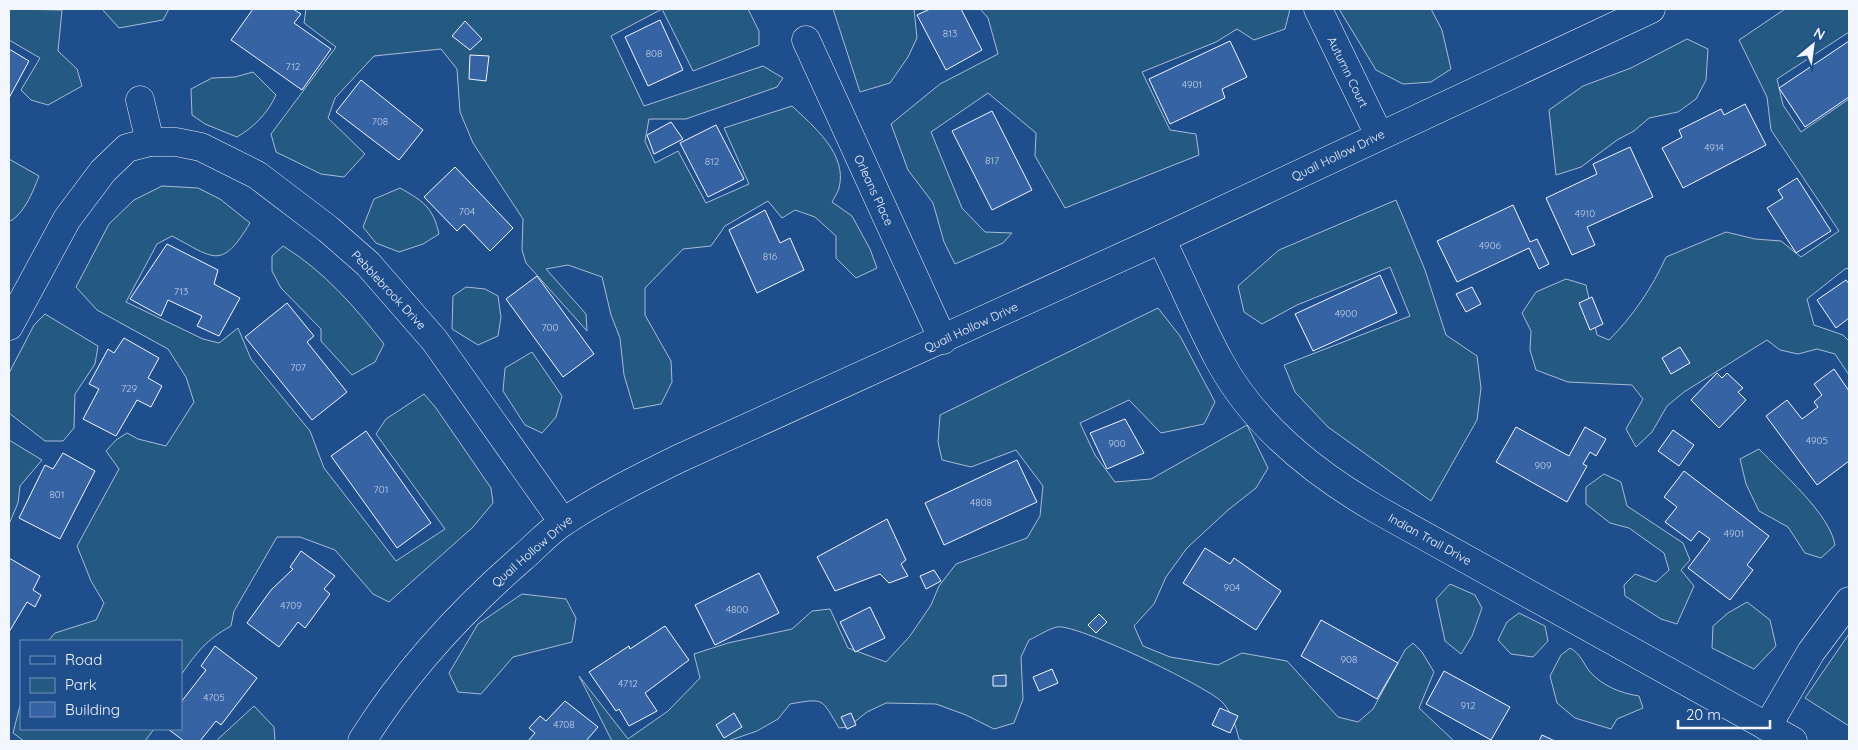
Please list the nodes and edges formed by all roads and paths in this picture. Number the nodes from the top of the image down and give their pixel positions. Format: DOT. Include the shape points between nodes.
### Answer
graph roads {
  1 [pos="1318,9"];
  2 [pos="1651,9"];
  3 [pos="806,40"];
  4 [pos="140,100"];
  5 [pos="1379,135"];
  6 [pos="150,142"];
  7 [pos="1161,239"];
  8 [pos="9,326"];
  9 [pos="943,340"];
  10 [pos="563,522"];
  11 [pos="1849,601"];
  12 [pos="1767,727"];
  13 [pos="362,741"];
  14 [pos="1793,741"];
  1 -- 5 [label="street, Autumn Court"];
  2 -- 5 [label="street, Quail Hollow Drive"];
  3 -- 9 [label="street, Orleans Place"];
  4 -- 6 [label="street"];
  5 -- 7 [label="street, Quail Hollow Drive"];
  6 -- 8 [label="street, Pebblebrook Drive" via="127,148 103,170 85,193 67,219"];
  6 -- 10 [label="street, Pebblebrook Drive" via="176,142 201,147 257,174 368,264 435,341"];
  7 -- 9 [label="street, Quail Hollow Drive"];
  7 -- 12 [label="street, Indian Trail Drive" via="1220,361 1245,399 1302,460 1378,510"];
  9 -- 10 [label="street, Quail Hollow Drive" via="678,459 613,491"];
  10 -- 13 [label="street, Quail Hollow Drive" via="509,569 422,657"];
  11 -- 12 [label="street" via="1812,652"];
  12 -- 14 [label="street, Indian Trail Drive"];
}
